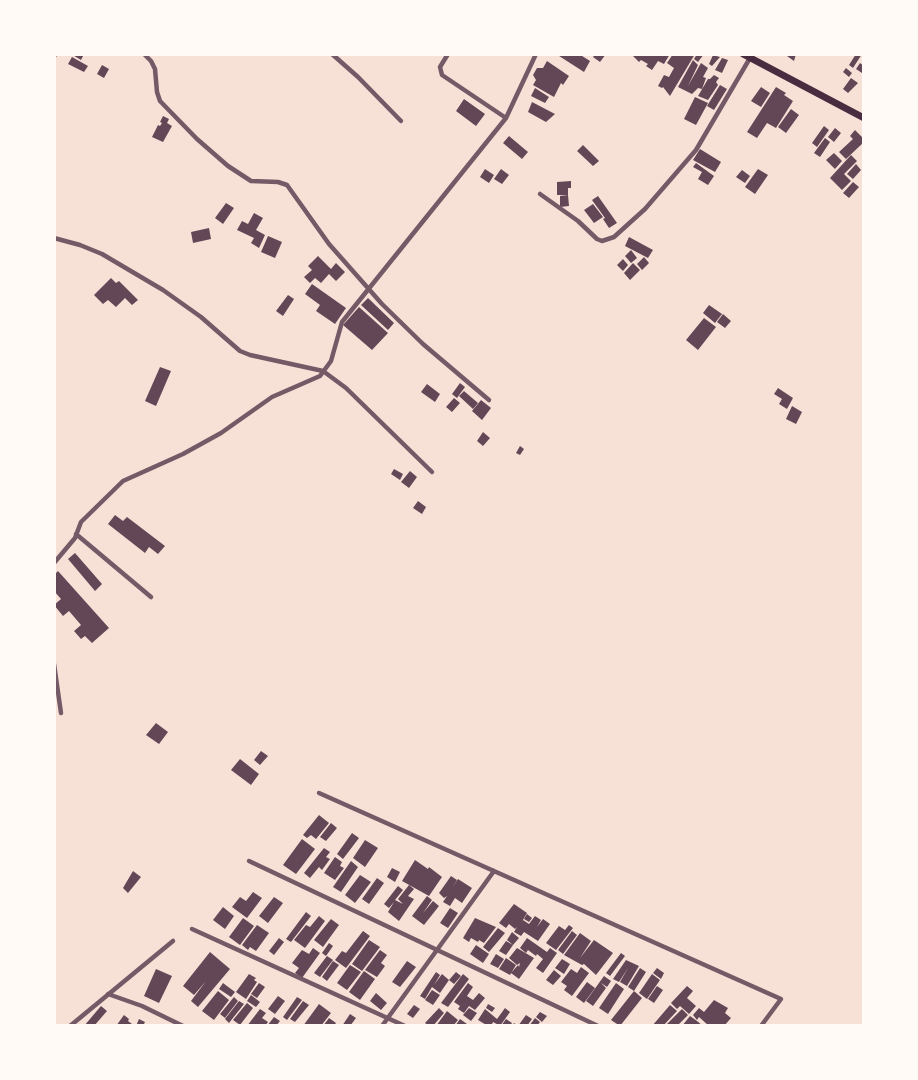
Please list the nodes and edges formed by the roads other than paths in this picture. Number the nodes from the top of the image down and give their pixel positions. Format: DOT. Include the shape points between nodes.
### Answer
graph roads {
  1 [pos="144,54"];
  2 [pos="332,54"];
  3 [pos="448,54"];
  4 [pos="536,54"];
  5 [pos="747,56"];
  6 [pos="506,118"];
  7 [pos="864,118"];
  8 [pos="401,121"];
  9 [pos="540,194"];
  10 [pos="54,238"];
  11 [pos="368,287"];
  12 [pos="323,371"];
  13 [pos="489,400"];
  14 [pos="432,472"];
  15 [pos="76,534"];
  16 [pos="54,563"];
  17 [pos="151,597"];
  18 [pos="54,664"];
  19 [pos="61,713"];
  20 [pos="319,793"];
  21 [pos="249,861"];
  22 [pos="494,871"];
  23 [pos="192,929"];
  24 [pos="173,941"];
  25 [pos="437,950"];
  26 [pos="108,994"];
  27 [pos="388,1018"];
  28 [pos="70,1026"];
  29 [pos="183,1026"];
  30 [pos="382,1026"];
  31 [pos="405,1026"];
  32 [pos="598,1026"];
  33 [pos="761,1026"];
  1 -- 11 [label="street" via="155,69 160,101 197,140 251,181 287,185 329,244"];
  2 -- 8 [label="street"];
  3 -- 6 [label="street" via="440,67 442,75"];
  4 -- 6 [label="street"];
  5 -- 7 [label="main road"];
  5 -- 9 [label="street" via="696,150 645,209 614,237 597,239"];
  6 -- 11 [label="street"];
  10 -- 12 [label="street" via="102,254 163,290 240,351"];
  11 -- 12 [label="street" via="342,322 331,362"];
  11 -- 13 [label="street" via="423,344"];
  12 -- 14 [label="street" via="346,388"];
  12 -- 15 [label="street" via="320,376 272,397 183,454 123,481 81,522"];
  15 -- 16 [label="street"];
  15 -- 17 [label="street"];
  18 -- 19 [label="street"];
  20 -- 22 [label="street"];
  21 -- 25 [label="street"];
  22 -- 25 [label="street"];
  22 -- 33 [label="street" via="781,999"];
  23 -- 27 [label="street"];
  24 -- 26 [label="street"];
  25 -- 27 [label="street"];
  25 -- 32 [label="street"];
  26 -- 28 [label="street"];
  26 -- 29 [label="street"];
  27 -- 30 [label="street"];
  27 -- 31 [label="street"];
}
